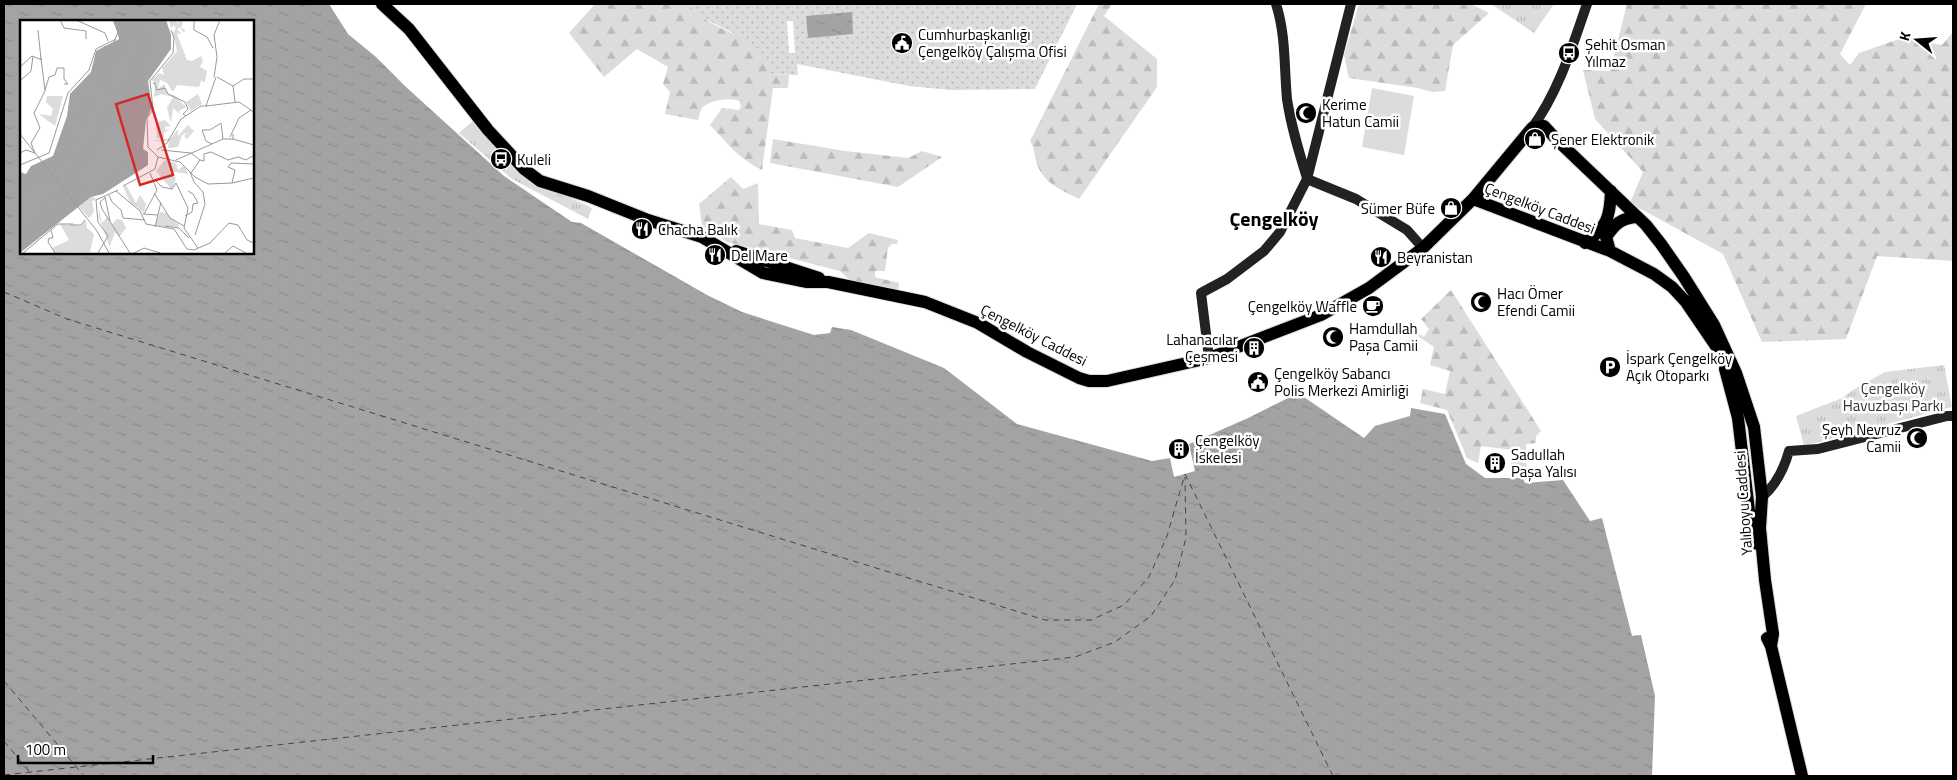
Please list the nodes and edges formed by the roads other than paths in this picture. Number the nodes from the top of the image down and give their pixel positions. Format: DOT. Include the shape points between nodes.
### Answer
graph roads {
  1 [pos="382,4"];
  2 [pos="1276,4"];
  3 [pos="1351,4"];
  4 [pos="1587,4"];
  5 [pos="1538,127"];
  6 [pos="1307,179"];
  7 [pos="1610,191"];
  8 [pos="1473,199"];
  9 [pos="1637,217"];
  10 [pos="1584,242"];
  11 [pos="1423,248"];
  12 [pos="1610,251"];
  13 [pos="1209,358"];
  14 [pos="1951,415"];
  15 [pos="1762,497"];
  16 [pos="1771,646"];
  17 [pos="1802,776"];
  1 -- 13 [label="main road, Çengelköy Caddesi" via="409,29 488,130 540,181 746,255 838,284 926,302 978,323 1027,352 1089,381 1107,381"];
  2 -- 6 [label="street" via="1283,28 1287,99"];
  3 -- 6 [label="street"];
  4 -- 5 [label="street" via="1567,63"];
  5 -- 7 [label="main road, Yalıboyu Caddesi"];
  5 -- 8 [label="main road"];
  6 -- 11 [label="street" via="1356,199 1407,230"];
  6 -- 13 [label="street" via="1280,232 1264,251 1227,279 1201,293"];
  7 -- 9 [label="main road, Yalıboyu Caddesi"];
  7 -- 10 [label="main road" via="1610,213 1604,227"];
  8 -- 10 [label="main road, Çengelköy Caddesi"];
  8 -- 11 [label="main road, Çengelköy Caddesi"];
  9 -- 12 [label="main road" via="1615,224 1606,237"];
  9 -- 15 [label="main road, Yalıboyu Caddesi" via="1684,277 1714,325 1736,373 1754,427"];
  10 -- 12 [label="main road, Çengelköy Caddesi"];
  11 -- 13 [label="main road, Çengelköy Caddesi" via="1369,288 1321,315"];
  12 -- 16 [label="main road, Yalıboyu Caddesi" via="1672,286 1709,334 1720,354 1738,418 1765,633"];
  14 -- 15 [label="street" via="1818,449 1788,451 1776,483"];
  15 -- 16 [label="main road, Yalıboyu Caddesi" via="1760,528 1773,634"];
  16 -- 17 [label="main road, Yalıboyu Caddesi"];
}
